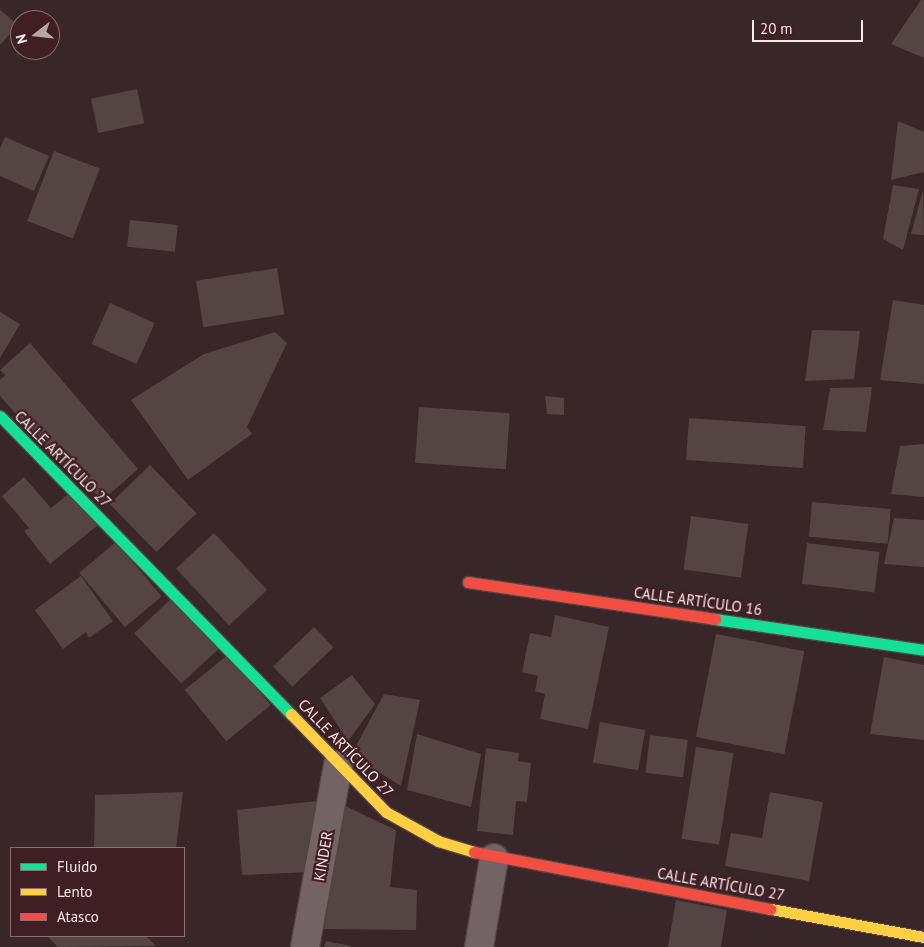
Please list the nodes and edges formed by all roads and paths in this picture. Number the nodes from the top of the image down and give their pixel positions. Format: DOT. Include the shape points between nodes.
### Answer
graph roads {
  1 [pos="0,416"];
  2 [pos="468,582"];
  3 [pos="924,650"];
  4 [pos="338,765"];
  5 [pos="494,858"];
  6 [pos="924,937"];
  7 [pos="305,947"];
  8 [pos="479,947"];
  1 -- 4 [label="street, CALLE ARTÍCULO 27" via="259,679"];
  2 -- 3 [label="street, CALLE ARTÍCULO 16"];
  4 -- 5 [label="street, CALLE ARTÍCULO 27" via="386,812 438,841"];
  4 -- 7 [label="street, KINDER"];
  5 -- 6 [label="street, CALLE ARTÍCULO 27"];
  5 -- 8 [label="street"];
}
